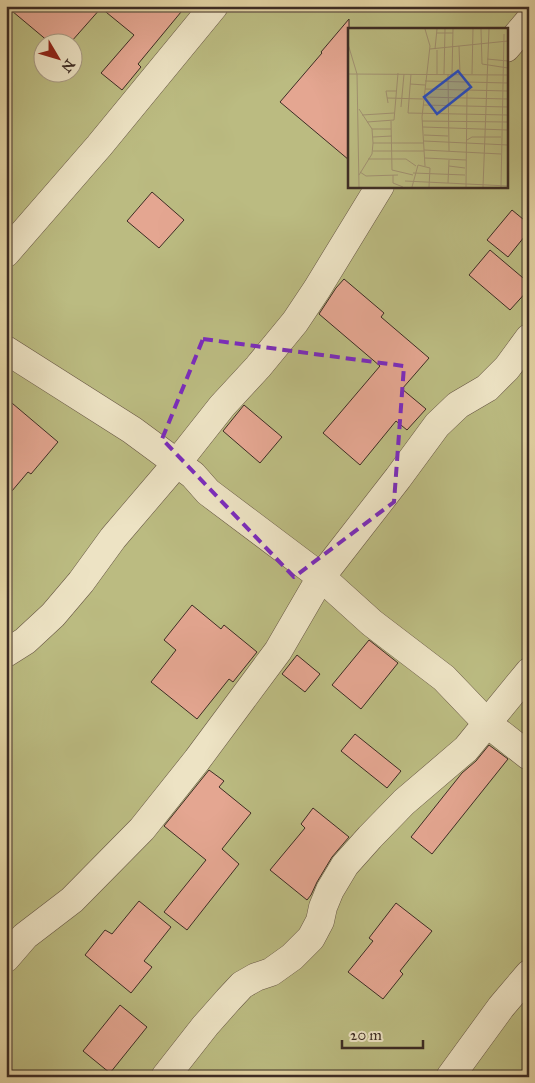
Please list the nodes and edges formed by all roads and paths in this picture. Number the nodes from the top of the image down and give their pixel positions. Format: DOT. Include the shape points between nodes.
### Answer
graph roads {
  1 [pos="214,6"];
  2 [pos="529,21"];
  3 [pos="508,46"];
  4 [pos="379,188"];
  5 [pos="6,253"];
  6 [pos="529,338"];
  7 [pos="6,350"];
  8 [pos="177,463"];
  9 [pos="321,576"];
  10 [pos="6,654"];
  11 [pos="529,672"];
  12 [pos="488,724"];
  13 [pos="529,756"];
  14 [pos="6,958"];
  15 [pos="529,974"];
  16 [pos="166,1077"];
  17 [pos="450,1077"];
  1 -- 5 [label="street"];
  2 -- 3 [label="street"];
  4 -- 8 [label="street" via="295,322"];
  6 -- 9 [label="street" via="508,368 487,388 458,405 437,426"];
  7 -- 8 [label="street" via="132,430"];
  8 -- 9 [label="street" via="208,492"];
  8 -- 10 [label="street" via="53,615"];
  9 -- 12 [label="street" via="372,623 444,678"];
  9 -- 14 [label="street" via="278,651 142,829 72,900 25,936"];
  11 -- 12 [label="street"];
  12 -- 13 [label="street"];
  12 -- 16 [label="street" via="466,749 370,836 346,865 330,890 311,938 272,972 242,985"];
  15 -- 17 [label="street"];
}
